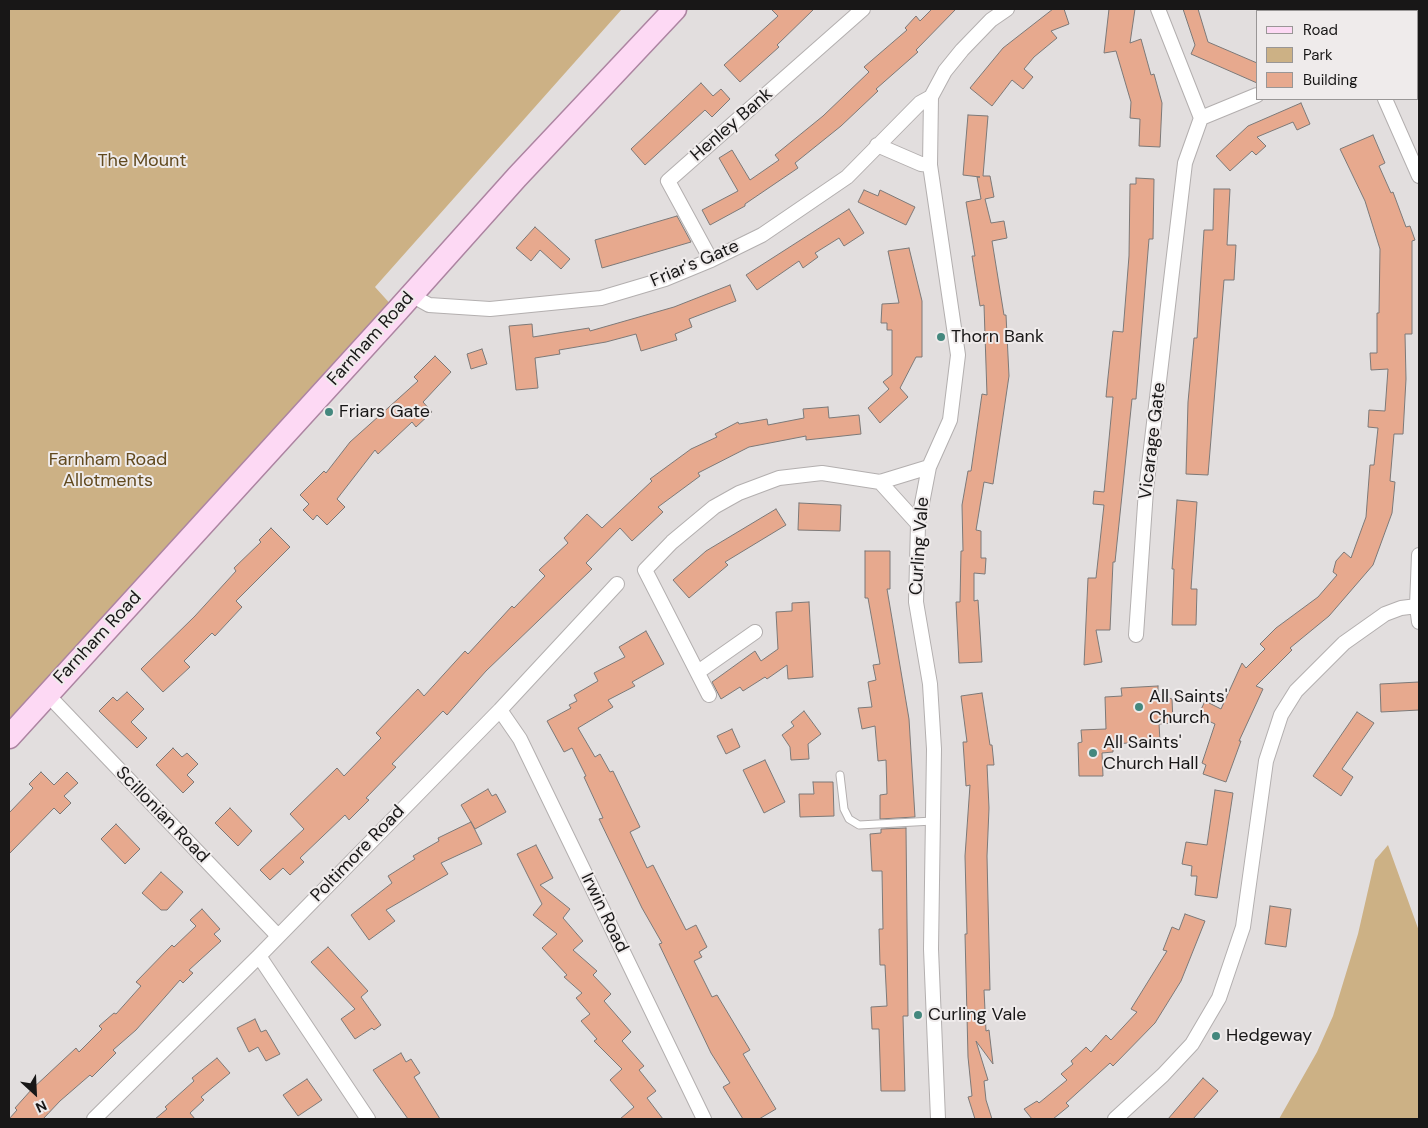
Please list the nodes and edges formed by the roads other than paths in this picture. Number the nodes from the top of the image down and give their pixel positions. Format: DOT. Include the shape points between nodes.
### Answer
graph roads {
  1 [pos="675,9"];
  2 [pos="863,9"];
  3 [pos="1006,9"];
  4 [pos="1158,9"];
  5 [pos="1256,95"];
  6 [pos="931,97"];
  7 [pos="1385,100"];
  8 [pos="1201,118"];
  9 [pos="877,146"];
  10 [pos="930,165"];
  11 [pos="1419,176"];
  12 [pos="711,260"];
  13 [pos="411,295"];
  14 [pos="929,466"];
  15 [pos="880,482"];
  16 [pos="918,524"];
  17 [pos="1419,555"];
  18 [pos="617,584"];
  19 [pos="1417,606"];
  20 [pos="1419,622"];
  21 [pos="755,632"];
  22 [pos="1136,635"];
  23 [pos="698,672"];
  24 [pos="47,694"];
  25 [pos="709,695"];
  26 [pos="500,710"];
  27 [pos="9,738"];
  28 [pos="840,774"];
  29 [pos="933,821"];
  30 [pos="278,936"];
  31 [pos="259,956"];
  32 [pos="94,1119"];
  33 [pos="368,1119"];
  34 [pos="704,1119"];
  35 [pos="938,1119"];
  36 [pos="1115,1119"];
  1 -- 13 [label="main road, Farnham Road" via="517,176"];
  2 -- 12 [label="street, Henley Bank" via="668,180"];
  3 -- 6 [label="street, Curling Vale" via="962,50"];
  4 -- 8 [label="street"];
  5 -- 8 [label="street"];
  6 -- 9 [label="street, Friar's Gate" via="920,103"];
  6 -- 10 [label="street, Curling Vale"];
  7 -- 11 [label="street"];
  8 -- 22 [label="street, Vicarage Gate" via="1185,164 1146,490"];
  9 -- 10 [label="street"];
  9 -- 12 [label="street, Friar's Gate" via="848,177 762,235"];
  10 -- 14 [label="street, Curling Vale" via="958,355 950,420"];
  12 -- 13 [label="street, Friar's Gate" via="665,279 602,298 490,309 429,305"];
  13 -- 24 [label="main road, Farnham Road"];
  14 -- 15 [label="street"];
  14 -- 16 [label="street, Curling Vale"];
  15 -- 16 [label="street"];
  15 -- 23 [label="street" via="822,473 779,478 739,493 714,507 672,542 646,570"];
  16 -- 29 [label="street, Curling Vale" via="916,602 930,684 934,749"];
  17 -- 19 [label="street"];
  18 -- 26 [label="street, Poltimore Road"];
  19 -- 20 [label="street"];
  19 -- 36 [label="street" via="1385,614 1344,643 1296,690 1281,715 1266,761 1243,928 1219,998 1192,1044"];
  21 -- 23 [label="street"];
  23 -- 25 [label="street"];
  24 -- 27 [label="main road, Farnham Road"];
  24 -- 30 [label="street, Scillonian Road"];
  26 -- 30 [label="street, Poltimore Road"];
  26 -- 34 [label="street, Irwin Road" via="520,739"];
  28 -- 29 [label="lane" via="844,809 849,819 859,825"];
  29 -- 35 [label="street, Curling Vale" via="931,949"];
  30 -- 31 [label="street, Poltimore Road"];
  31 -- 32 [label="street, Poltimore Road"];
  31 -- 33 [label="street"];
}
